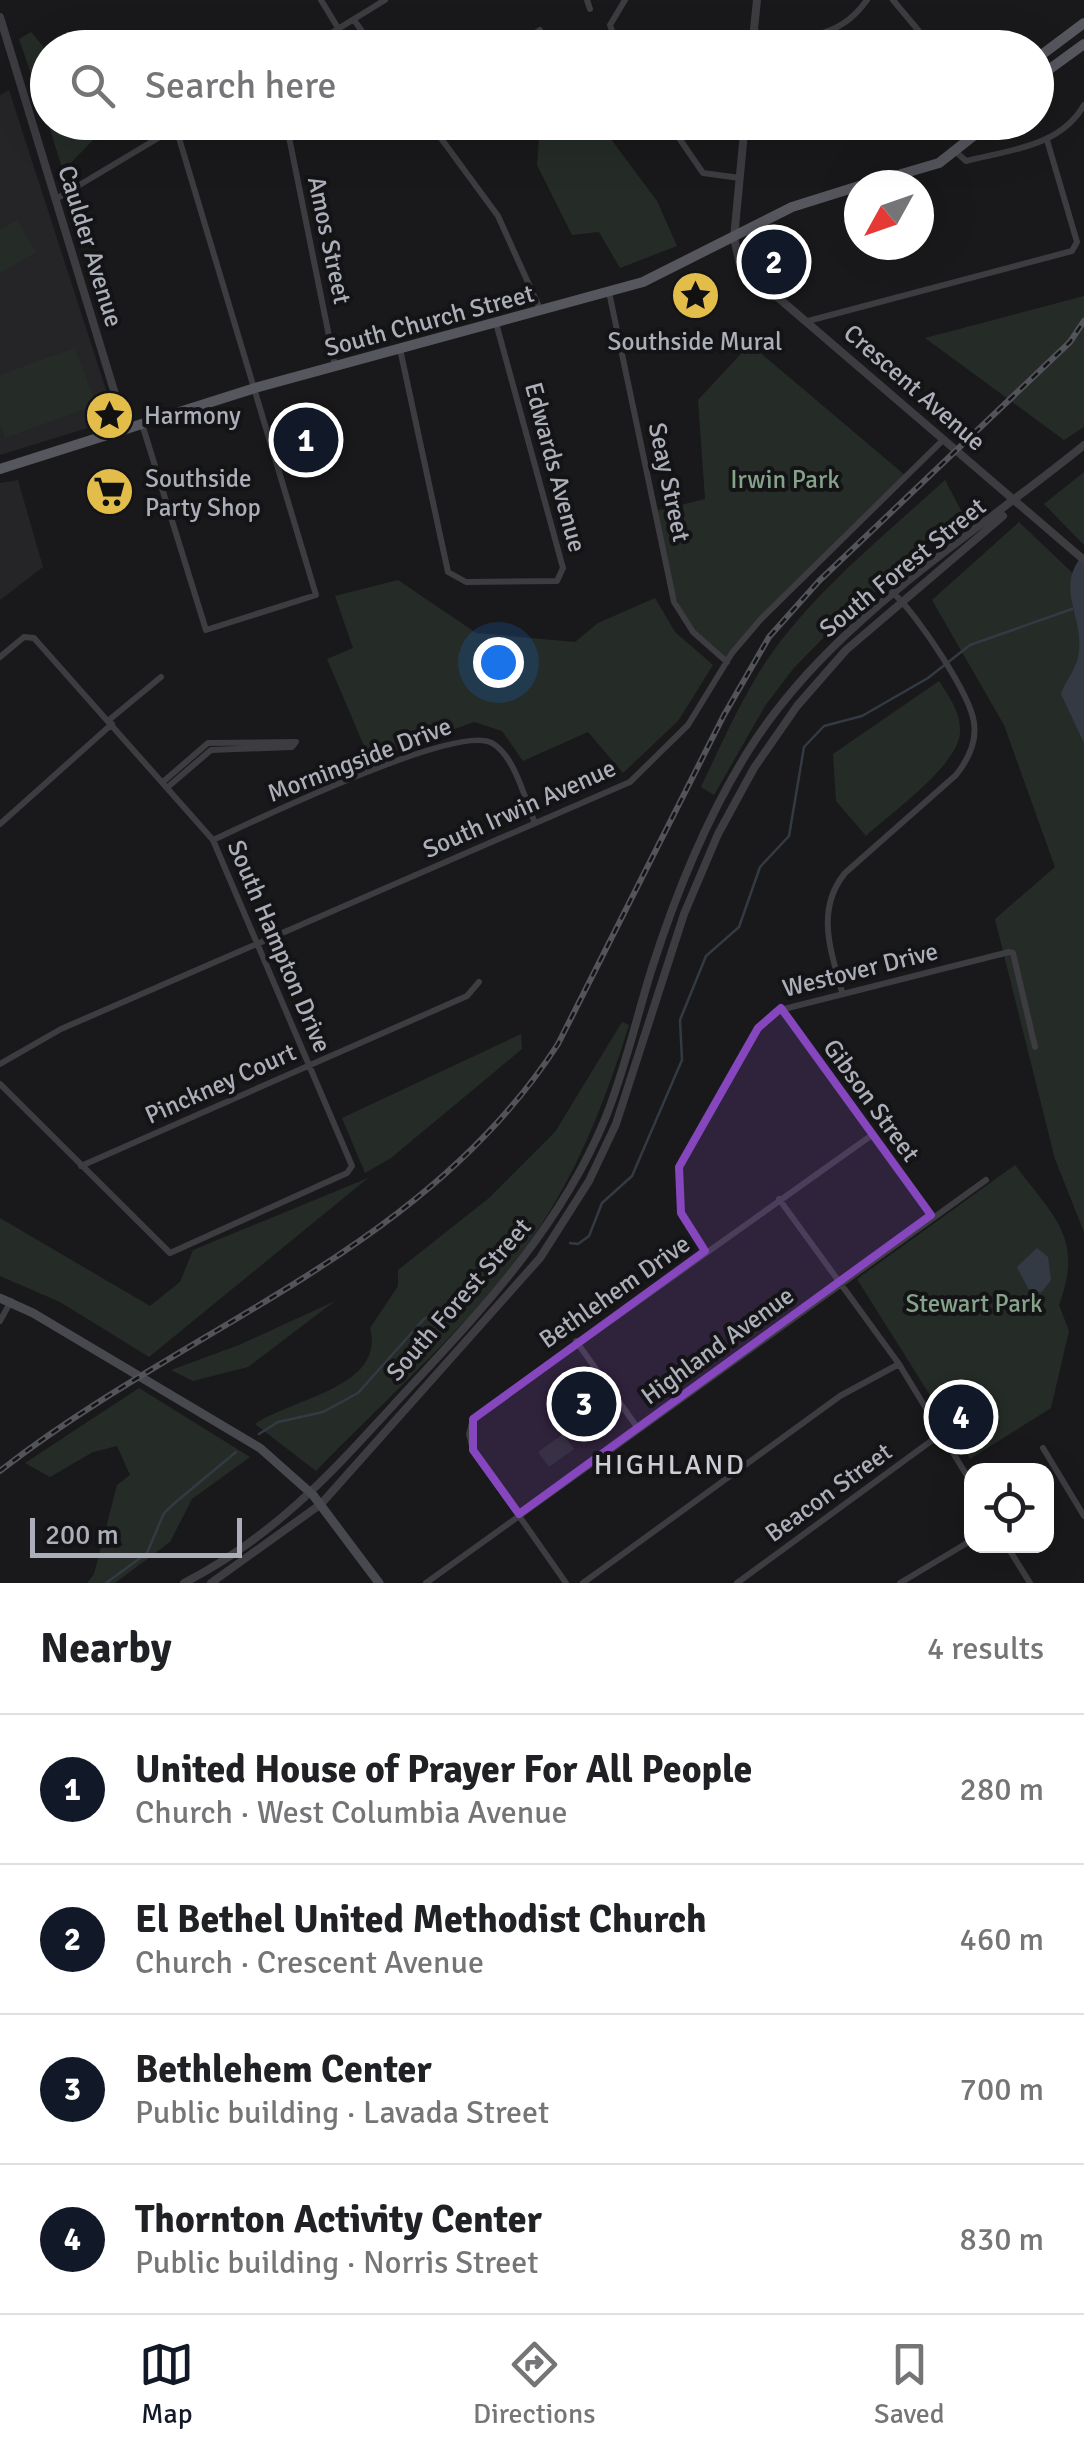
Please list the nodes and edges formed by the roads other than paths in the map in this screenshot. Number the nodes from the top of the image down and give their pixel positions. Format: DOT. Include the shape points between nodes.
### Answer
graph roads {
  1 [pos="321,0"];
  2 [pos="385,0"];
  3 [pos="587,0"];
  4 [pos="624,0"];
  5 [pos="757,0"];
  6 [pos="867,0"];
  7 [pos="893,0"];
  8 [pos="590,9"];
  9 [pos="0,17"];
  10 [pos="354,20"];
  11 [pos="1084,23"];
  12 [pos="338,28"];
  13 [pos="335,30"];
  14 [pos="361,30"];
  15 [pos="612,30"];
  16 [pos="753,30"];
  17 [pos="836,30"];
  18 [pos="918,30"];
  19 [pos="4,42"];
  20 [pos="1084,44"];
  21 [pos="1054,45"];
  22 [pos="1054,66"];
  23 [pos="1084,105"];
  24 [pos="30,120"];
  25 [pos="1054,135"];
  26 [pos="36,140"];
  27 [pos="156,140"];
  28 [pos="180,140"];
  29 [pos="290,140"];
  30 [pos="442,140"];
  31 [pos="680,140"];
  32 [pos="743,140"];
  33 [pos="970,140"];
  34 [pos="1047,140"];
  35 [pos="956,152"];
  36 [pos="922,170"];
  37 [pos="740,178"];
  38 [pos="844,191"];
  39 [pos="56,199"];
  40 [pos="734,238"];
  41 [pos="609,292"];
  42 [pos="541,310"];
  43 [pos="808,322"];
  44 [pos="496,323"];
  45 [pos="400,350"];
  46 [pos="336,366"];
  47 [pos="255,388"];
  48 [pos="142,424"];
  49 [pos="126,430"];
  50 [pos="944,438"];
  51 [pos="1084,446"];
  52 [pos="0,469"];
  53 [pos="1016,501"];
  54 [pos="1084,560"];
  55 [pos="894,594"];
  56 [pos="904,602"];
  57 [pos="0,658"];
  58 [pos="727,662"];
  59 [pos="161,677"];
  60 [pos="110,722"];
  61 [pos="209,746"];
  62 [pos="167,784"];
  63 [pos="535,823"];
  64 [pos="0,824"];
  65 [pos="213,840"];
  66 [pos="258,944"];
  67 [pos="479,982"];
  68 [pos="842,992"];
  69 [pos="782,1008"];
  70 [pos="1034,1047"];
  71 [pos="0,1064"];
  72 [pos="310,1065"];
  73 [pos="0,1084"];
  74 [pos="872,1135"];
  75 [pos="81,1166"];
  76 [pos="986,1180"];
  77 [pos="779,1199"];
  78 [pos="931,1215"];
  79 [pos="705,1251"];
  80 [pos="841,1280"];
  81 [pos="5,1300"];
  82 [pos="0,1320"];
  83 [pos="576,1341"];
  84 [pos="898,1364"];
  85 [pos="637,1427"];
  86 [pos="942,1433"];
  87 [pos="1042,1448"];
  88 [pos="964,1470"];
  89 [pos="312,1495"];
  90 [pos="321,1504"];
  91 [pos="519,1514"];
  92 [pos="1084,1516"];
  93 [pos="964,1545"];
  94 [pos="1011,1553"];
  95 [pos="184,1583"];
  96 [pos="212,1583"];
  97 [pos="379,1583"];
  98 [pos="426,1583"];
  99 [pos="566,1583"];
  100 [pos="583,1583"];
  101 [pos="737,1583"];
  102 [pos="900,1583"];
  103 [pos="1030,1583"];
  1 -- 12 [label="street"];
  2 -- 10 [label="street"];
  3 -- 8 [label="street"];
  4 -- 15 [label="street"];
  5 -- 16 [label="street"];
  6 -- 17 [label="street"];
  7 -- 18 [label="street"];
  9 -- 19 [label="street, Caulder Avenue"];
  10 -- 12 [label="street"];
  10 -- 14 [label="street"];
  11 -- 21 [label="main road"];
  12 -- 13 [label="street"];
  19 -- 24 [label="street, Caulder Avenue"];
  20 -- 22 [label="main road"];
  23 -- 25 [label="street"];
  26 -- 39 [label="street, Caulder Avenue"];
  27 -- 39 [label="street"];
  28 -- 47 [label="street"];
  29 -- 46 [label="street, Amos Street"];
  30 -- 42 [label="street" via="498,216"];
  31 -- 37 [label="street" via="703,173"];
  32 -- 37 [label="street"];
  33 -- 35 [label="main road, South Church Street"];
  34 -- 35 [label="street" via="966,161"];
  34 -- 43 [label="street" via="1076,242 1072,251"];
  35 -- 36 [label="main road, South Church Street"];
  37 -- 40 [label="street"];
  38 -- 40 [label="main road, South Church Street" via="792,207"];
  39 -- 49 [label="street, Caulder Avenue"];
  40 -- 41 [label="main road, South Church Street"];
  40 -- 43 [label="street, Crescent Avenue" via="740,265"];
  41 -- 42 [label="main road, South Church Street"];
  41 -- 58 [label="street, Seay Street" via="674,602 693,632"];
  42 -- 44 [label="main road, South Church Street"];
  43 -- 50 [label="street, Crescent Avenue"];
  44 -- 45 [label="main road, South Church Street"];
  44 -- 45 [label="street, Edwards Avenue" via="563,568 557,581 466,582 448,572"];
  45 -- 46 [label="main road, South Church Street"];
  46 -- 47 [label="main road, South Church Street"];
  47 -- 48 [label="main road, South Church Street"];
  47 -- 48 [label="street" via="316,589 311,600 206,630"];
  48 -- 49 [label="main road, South Church Street"];
  49 -- 52 [label="main road, South Church Street"];
  50 -- 53 [label="street, Crescent Avenue"];
  50 -- 58 [label="street, South Irwin Avenue" via="781,597"];
  51 -- 53 [label="street"];
  53 -- 54 [label="street, Crescent Avenue"];
  53 -- 55 [label="street, South Forest Street"];
  53 -- 56 [label="street, South Forest Street"];
  55 -- 56 [label="street"];
  55 -- 89 [label="street, South Forest Street" via="800,682 737,768 670,916 604,1120 547,1227 494,1296"];
  56 -- 68 [label="street" via="973,715 971,751 956,775 834,889 827,928"];
  56 -- 90 [label="street, South Forest Street" via="821,678 735,800 684,914 616,1124 558,1234"];
  57 -- 60 [label="street, South Hampton Drive" via="24,637 34,638"];
  58 -- 63 [label="street, South Irwin Avenue" via="688,725 651,765 610,794"];
  59 -- 60 [label="street"];
  60 -- 62 [label="street, South Hampton Drive"];
  60 -- 64 [label="street"];
  61 -- 61 [label="street" via="292,747 296,742"];
  61 -- 62 [label="street"];
  62 -- 65 [label="street, South Hampton Drive"];
  63 -- 65 [label="street, Morningside Drive" via="503,752 473,737 376,768"];
  63 -- 66 [label="street, South Irwin Avenue"];
  65 -- 66 [label="street, South Hampton Drive"];
  66 -- 71 [label="street, South Irwin Avenue" via="61,1029"];
  66 -- 72 [label="street, South Hampton Drive"];
  67 -- 72 [label="street, Pinckney Court" via="467,996"];
  68 -- 69 [label="street, Westover Drive"];
  68 -- 70 [label="street, Westover Drive" via="1014,953"];
  69 -- 74 [label="street, Gibson Street"];
  69 -- 79 [label="street, Westover Drive" via="758,1028 679,1167 681,1213"];
  72 -- 75 [label="street, Pinckney Court"];
  72 -- 75 [label="street, South Hampton Drive" via="352,1162 347,1173 170,1253"];
  73 -- 75 [label="street"];
  74 -- 77 [label="street, Bethlehem Drive"];
  74 -- 78 [label="street, Gibson Street"];
  76 -- 78 [label="street, Highland Avenue"];
  77 -- 79 [label="street, Bethlehem Drive"];
  77 -- 80 [label="street"];
  78 -- 80 [label="street, Highland Avenue"];
  79 -- 83 [label="street, Bethlehem Drive"];
  80 -- 84 [label="street"];
  80 -- 85 [label="street, Highland Avenue"];
  81 -- 82 [label="street"];
  81 -- 89 [label="main road" via="243,1436"];
  83 -- 85 [label="street"];
  83 -- 91 [label="street, Bethlehem Drive" via="484,1407 470,1426 473,1450"];
  84 -- 86 [label="street"];
  84 -- 100 [label="street" via="840,1396"];
  85 -- 91 [label="street, Highland Avenue"];
  86 -- 88 [label="street"];
  86 -- 101 [label="street, Beacon Street"];
  87 -- 92 [label="street"];
  89 -- 90 [label="main road"];
  89 -- 95 [label="street, South Forest Street" via="236,1554"];
  90 -- 96 [label="street, South Forest Street"];
  90 -- 97 [label="main road"];
  91 -- 98 [label="street, Highland Avenue"];
  91 -- 99 [label="street"];
  93 -- 102 [label="street"];
  94 -- 103 [label="street"];
}
